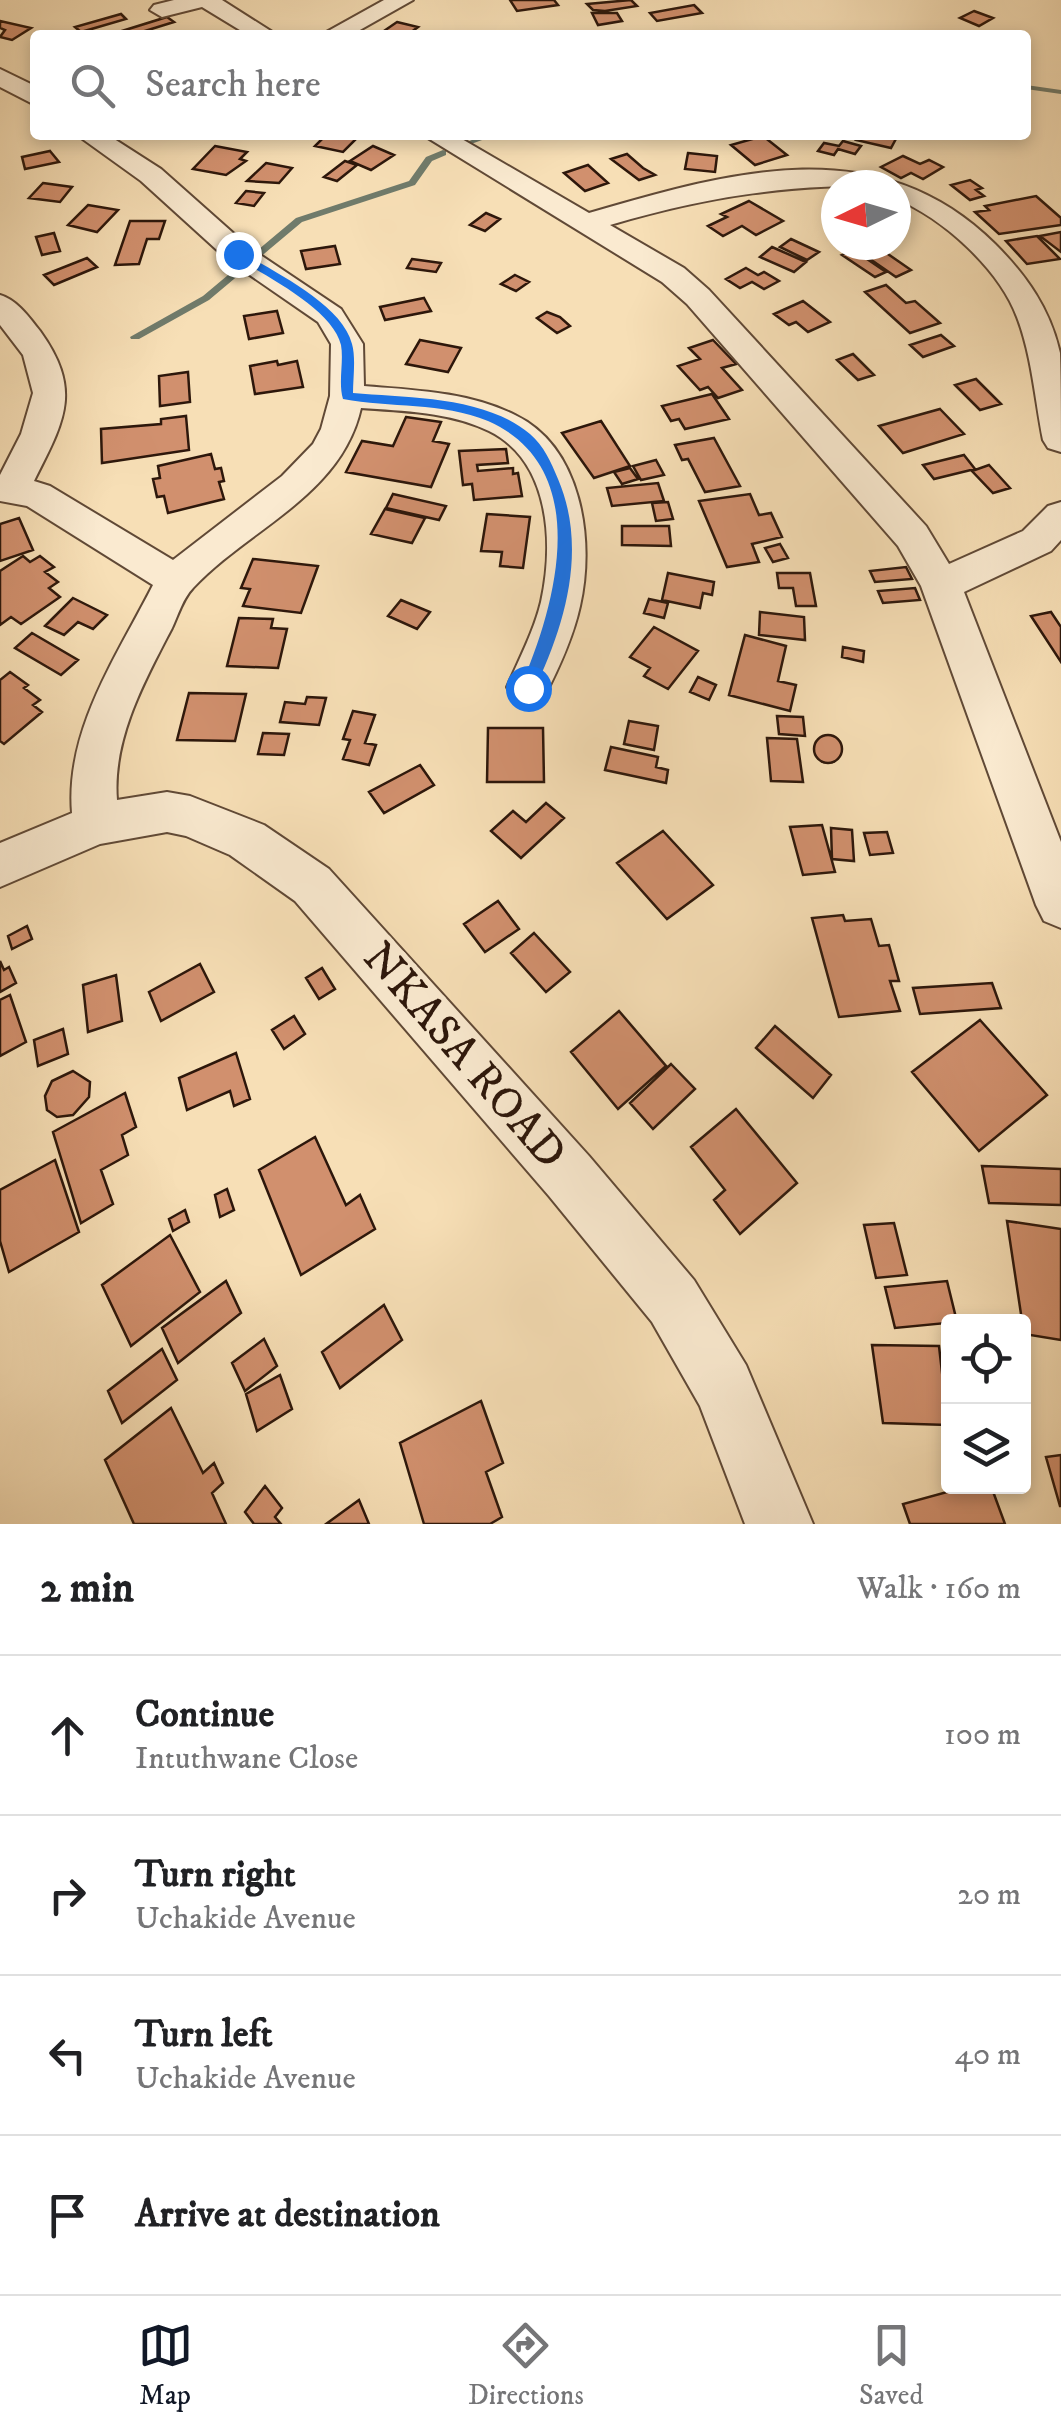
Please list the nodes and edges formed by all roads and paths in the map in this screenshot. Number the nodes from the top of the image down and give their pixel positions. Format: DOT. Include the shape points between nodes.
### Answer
graph roads {
  1 [pos="204,0"];
  2 [pos="402,0"];
  3 [pos="162,10"];
  4 [pos="256,30"];
  5 [pos="343,30"];
  6 [pos="0,77"];
  7 [pos="30,94"];
  8 [pos="98,140"];
  9 [pos="445,140"];
  10 [pos="821,178"];
  11 [pos="911,195"];
  12 [pos="587,223"];
  13 [pos="0,305"];
  14 [pos="347,396"];
  15 [pos="1061,440"];
  16 [pos="6,489"];
  17 [pos="1061,516"];
  18 [pos="175,580"];
  19 [pos="941,585"];
  20 [pos="528,688"];
  21 [pos="96,824"];
  22 [pos="0,864"];
  23 [pos="1061,905"];
  24 [pos="779,1524"];
  1 -- 3 [label="street"];
  1 -- 4 [label="street"];
  2 -- 5 [label="street"];
  6 -- 7 [label="street"];
  8 -- 14 [label="street" via="151,175 238,254 330,316 346,344"];
  9 -- 12 [label="street"];
  10 -- 12 [label="street" via="714,189"];
  11 -- 15 [label="street" via="1001,270 1033,316"];
  12 -- 19 [label="street" via="698,296 892,510"];
  13 -- 16 [label="street" via="46,364 52,394 43,427"];
  14 -- 18 [label="street" via="326,452 295,485"];
  14 -- 20 [label="street" via="436,404 489,417 524,435 540,453 558,495 564,581"];
  16 -- 18 [label="street" via="37,495"];
  17 -- 19 [label="street" via="1037,541"];
  18 -- 21 [label="street" via="98,754"];
  19 -- 23 [label="street"];
  21 -- 22 [label="street, NKASA ROAD"];
  21 -- 24 [label="street, NKASA ROAD" via="152,812 190,816 247,840 328,899 672,1301 724,1387"];
}
